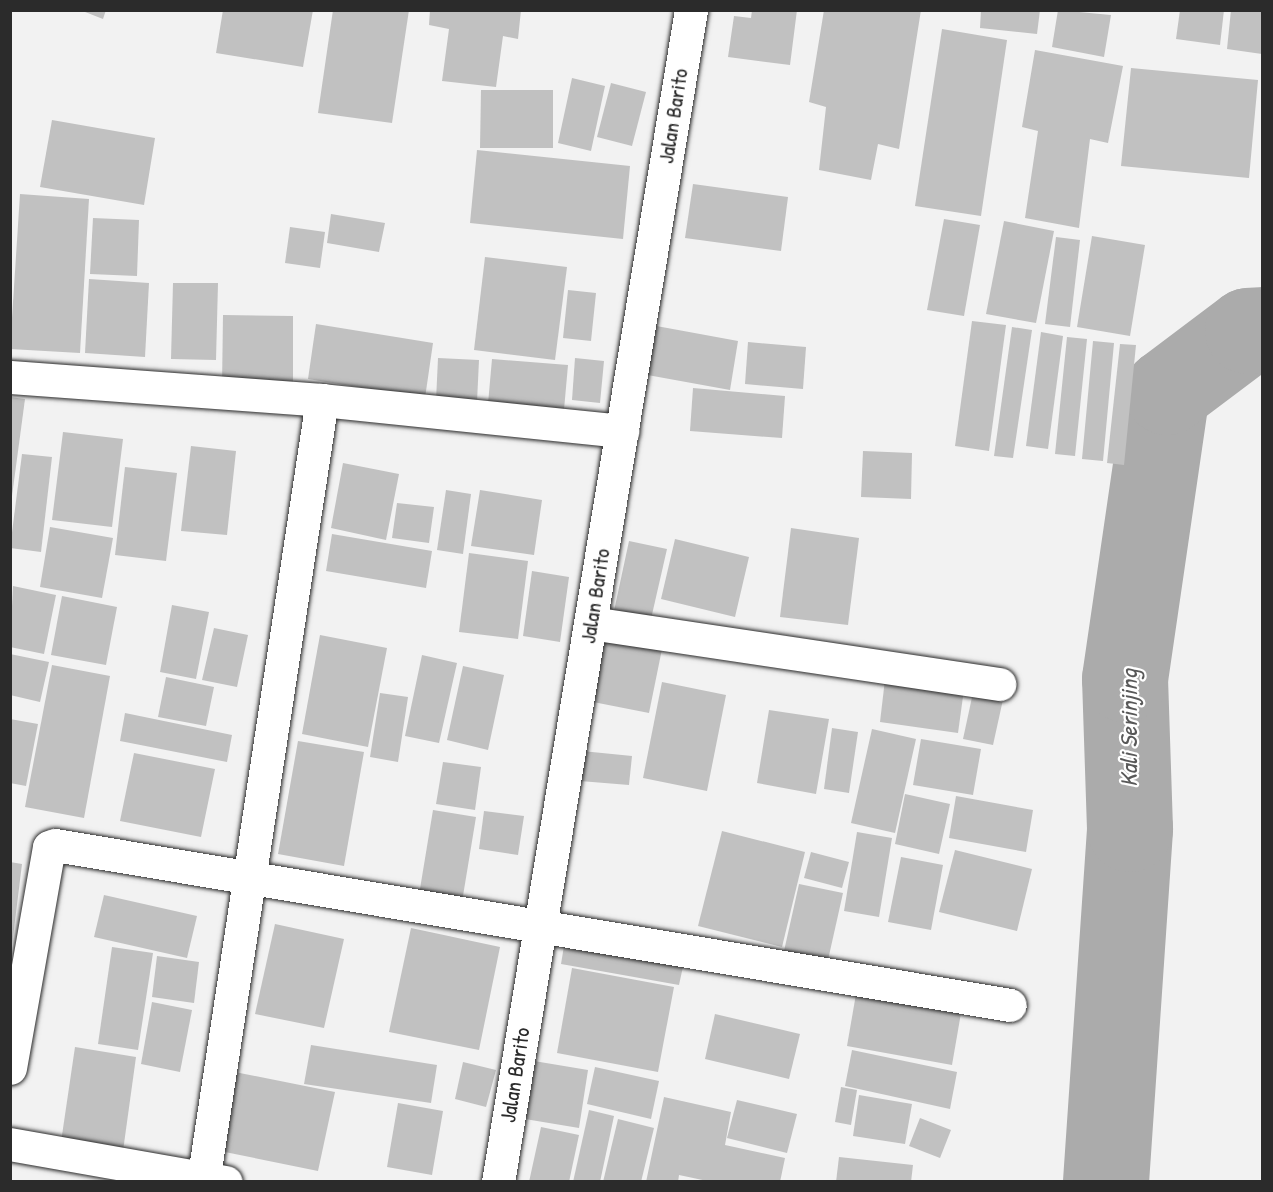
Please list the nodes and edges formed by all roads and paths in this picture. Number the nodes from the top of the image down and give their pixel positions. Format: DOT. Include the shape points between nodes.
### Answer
graph roads {
  1 [pos="691,10"];
  2 [pos="10,376"];
  3 [pos="322,400"];
  4 [pos="622,431"];
  5 [pos="591,623"];
  6 [pos="999,684"];
  7 [pos="251,876"];
  8 [pos="539,923"];
  9 [pos="1011,1005"];
  10 [pos="10,1068"];
  11 [pos="10,1144"];
  12 [pos="211,1180"];
  13 [pos="498,1182"];
  1 -- 4 [label="street, Jalan Barito"];
  2 -- 3 [label="street"];
  3 -- 4 [label="street"];
  3 -- 7 [label="street"];
  4 -- 5 [label="street, Jalan Barito"];
  5 -- 6 [label="street"];
  5 -- 8 [label="street, Jalan Barito"];
  7 -- 8 [label="street"];
  7 -- 10 [label="street" via="55,844 50,847"];
  7 -- 12 [label="street"];
  8 -- 9 [label="street"];
  8 -- 13 [label="street, Jalan Barito"];
  11 -- 12 [label="street"];
}
